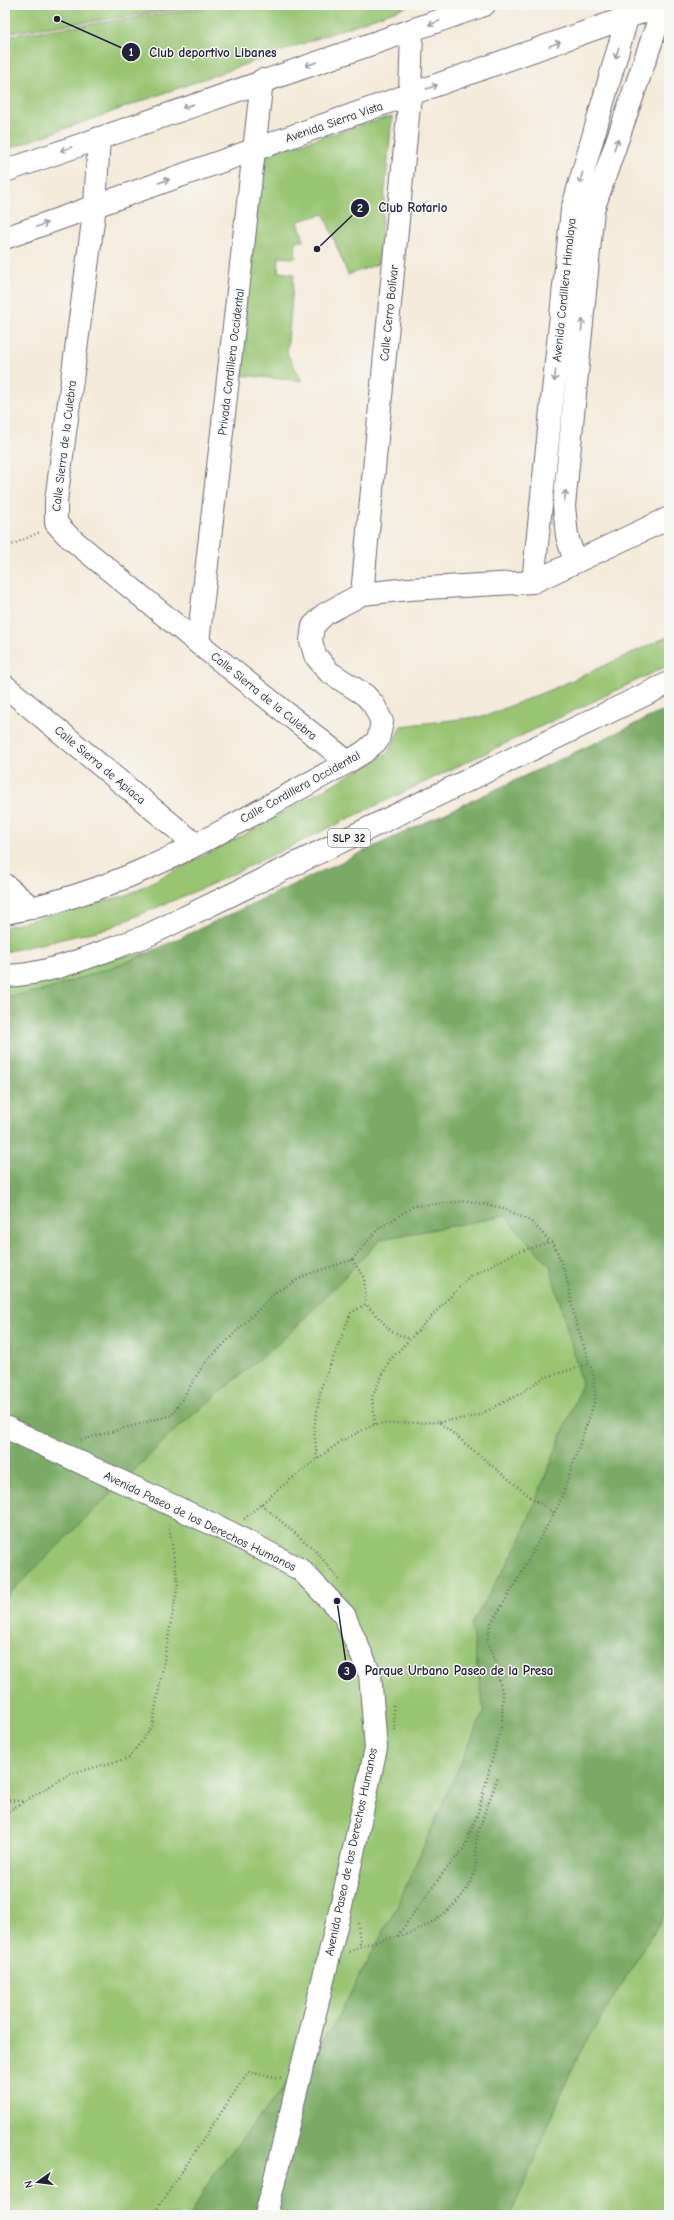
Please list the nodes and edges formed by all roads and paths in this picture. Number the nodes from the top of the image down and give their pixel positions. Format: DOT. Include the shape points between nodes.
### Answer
graph roads {
  1 [pos="484,5"];
  2 [pos="663,5"];
  3 [pos="629,10"];
  4 [pos="412,31"];
  5 [pos="262,80"];
  6 [pos="410,95"];
  7 [pos="99,138"];
  8 [pos="256,149"];
  9 [pos="5,171"];
  10 [pos="95,206"];
  11 [pos="5,238"];
  12 [pos="669,518"];
  13 [pos="566,522"];
  14 [pos="56,523"];
  15 [pos="539,527"];
  16 [pos="5,548"];
  17 [pos="575,562"];
  18 [pos="534,582"];
  19 [pos="362,594"];
  20 [pos="198,643"];
  21 [pos="669,683"];
  22 [pos="5,686"];
  23 [pos="348,762"];
  24 [pos="195,844"];
  25 [pos="5,886"];
  26 [pos="32,908"];
  27 [pos="5,913"];
  28 [pos="5,976"];
  29 [pos="550,1242"];
  30 [pos="352,1260"];
  31 [pos="366,1304"];
  32 [pos="410,1339"];
  33 [pos="590,1364"];
  34 [pos="439,1422"];
  35 [pos="375,1424"];
  36 [pos="5,1426"];
  37 [pos="52,1449"];
  38 [pos="317,1459"];
  39 [pos="166,1503"];
  40 [pos="554,1513"];
  41 [pos="229,1532"];
  42 [pos="498,1776"];
  43 [pos="5,1800"];
  44 [pos="23,1801"];
  45 [pos="5,1814"];
  46 [pos="396,1938"];
  47 [pos="327,1965"];
  48 [pos="298,2081"];
  49 [pos="153,2215"];
  50 [pos="266,2215"];
  1 -- 4 [label="street, one-way"];
  2 -- 3 [label="street, Avenida Sierra Vista"];
  13 -- 2 [label="street, Avenida Cordillera Himalaya, one-way" via="564,506 593,210"];
  6 -- 3 [label="street, Avenida Sierra Vista, one-way"];
  3 -- 15 [label="street, Avenida Cordillera Himalaya, one-way" via="572,210"];
  4 -- 5 [label="street, one-way"];
  4 -- 6 [label="street, Calle Cerro Bolívar"];
  5 -- 7 [label="street, one-way"];
  5 -- 8 [label="street, Privada Cordillera Occidental"];
  6 -- 8 [label="street, Avenida Sierra Vista"];
  6 -- 19 [label="street, Calle Cerro Bolívar"];
  7 -- 9 [label="street, one-way"];
  7 -- 10 [label="street, Calle Sierra de la Culebra"];
  10 -- 8 [label="street, Avenida Sierra Vista, one-way"];
  8 -- 20 [label="street, Privada Cordillera Occidental"];
  11 -- 10 [label="street, Avenida Sierra Vista, one-way"];
  10 -- 14 [label="street, Calle Sierra de la Culebra" via="56,501"];
  12 -- 17 [label="street"];
  13 -- 15 [label="street" via="552,517"];
  13 -- 17 [label="street, Avenida Cordillera Himalaya"];
  14 -- 16 [label="path"];
  14 -- 20 [label="street, Calle Sierra de la Culebra" via="68,536"];
  15 -- 18 [label="street, Avenida Cordillera Himalaya"];
  17 -- 18 [label="street"];
  18 -- 19 [label="street, Calle Cordillera Occidental"];
  19 -- 23 [label="street, Calle Cordillera Occidental" via="325,614 313,626 312,641 315,655 329,672 365,695 374,705 382,722 378,740"];
  20 -- 23 [label="street, Calle Sierra de la Culebra"];
  21 -- 28 [label="street, SLP 32" via="144,938 22,976"];
  22 -- 24 [label="street, Calle Sierra de Apiaca"];
  23 -- 24 [label="street, Calle Cordillera Occidental"];
  24 -- 26 [label="street, Calle Cordillera Occidental" via="161,863 100,888"];
  25 -- 26 [label="street"];
  26 -- 27 [label="street, Calle Cordillera Occidental"];
  29 -- 30 [label="path" via="530,1221 503,1208 468,1201 414,1206 378,1229"];
  29 -- 32 [label="path" via="516,1253 470,1276"];
  29 -- 33 [label="path" via="555,1246 566,1276 575,1319"];
  30 -- 31 [label="path" via="364,1277"];
  30 -- 37 [label="path" via="308,1274 276,1292 204,1364 172,1415"];
  31 -- 32 [label="path" via="391,1331"];
  31 -- 38 [label="path" via="351,1313 321,1388 314,1429"];
  32 -- 35 [label="path" via="389,1361 372,1397"];
  33 -- 34 [label="path" via="544,1378 477,1416"];
  33 -- 40 [label="path" via="594,1377 595,1400"];
  34 -- 35 [label="path"];
  34 -- 40 [label="path" via="529,1496"];
  35 -- 38 [label="path" via="341,1441"];
  36 -- 37 [label="street, Avenida Paseo de los Derechos Humanos"];
  37 -- 39 [label="street, Avenida Paseo de los Derechos Humanos"];
  38 -- 41 [label="path"];
  39 -- 41 [label="street, Avenida Paseo de los Derechos Humanos"];
  39 -- 44 [label="path" via="178,1584 152,1727 129,1758 70,1774"];
  40 -- 46 [label="path" via="490,1625 487,1641 503,1695 502,1724 477,1815 464,1848"];
  41 -- 47 [label="street, Avenida Paseo de los Derechos Humanos" via="301,1570 344,1615 370,1674 376,1748"];
  42 -- 46 [label="path" via="476,1842 475,1870 466,1890 442,1914 419,1930"];
  43 -- 44 [label="path"];
  44 -- 45 [label="path"];
  46 -- 47 [label="path" via="360,1945"];
  47 -- 48 [label="street, Avenida Paseo de los Derechos Humanos"];
  48 -- 49 [label="path" via="248,2072"];
  48 -- 50 [label="street, Avenida Paseo de los Derechos Humanos"];
}
